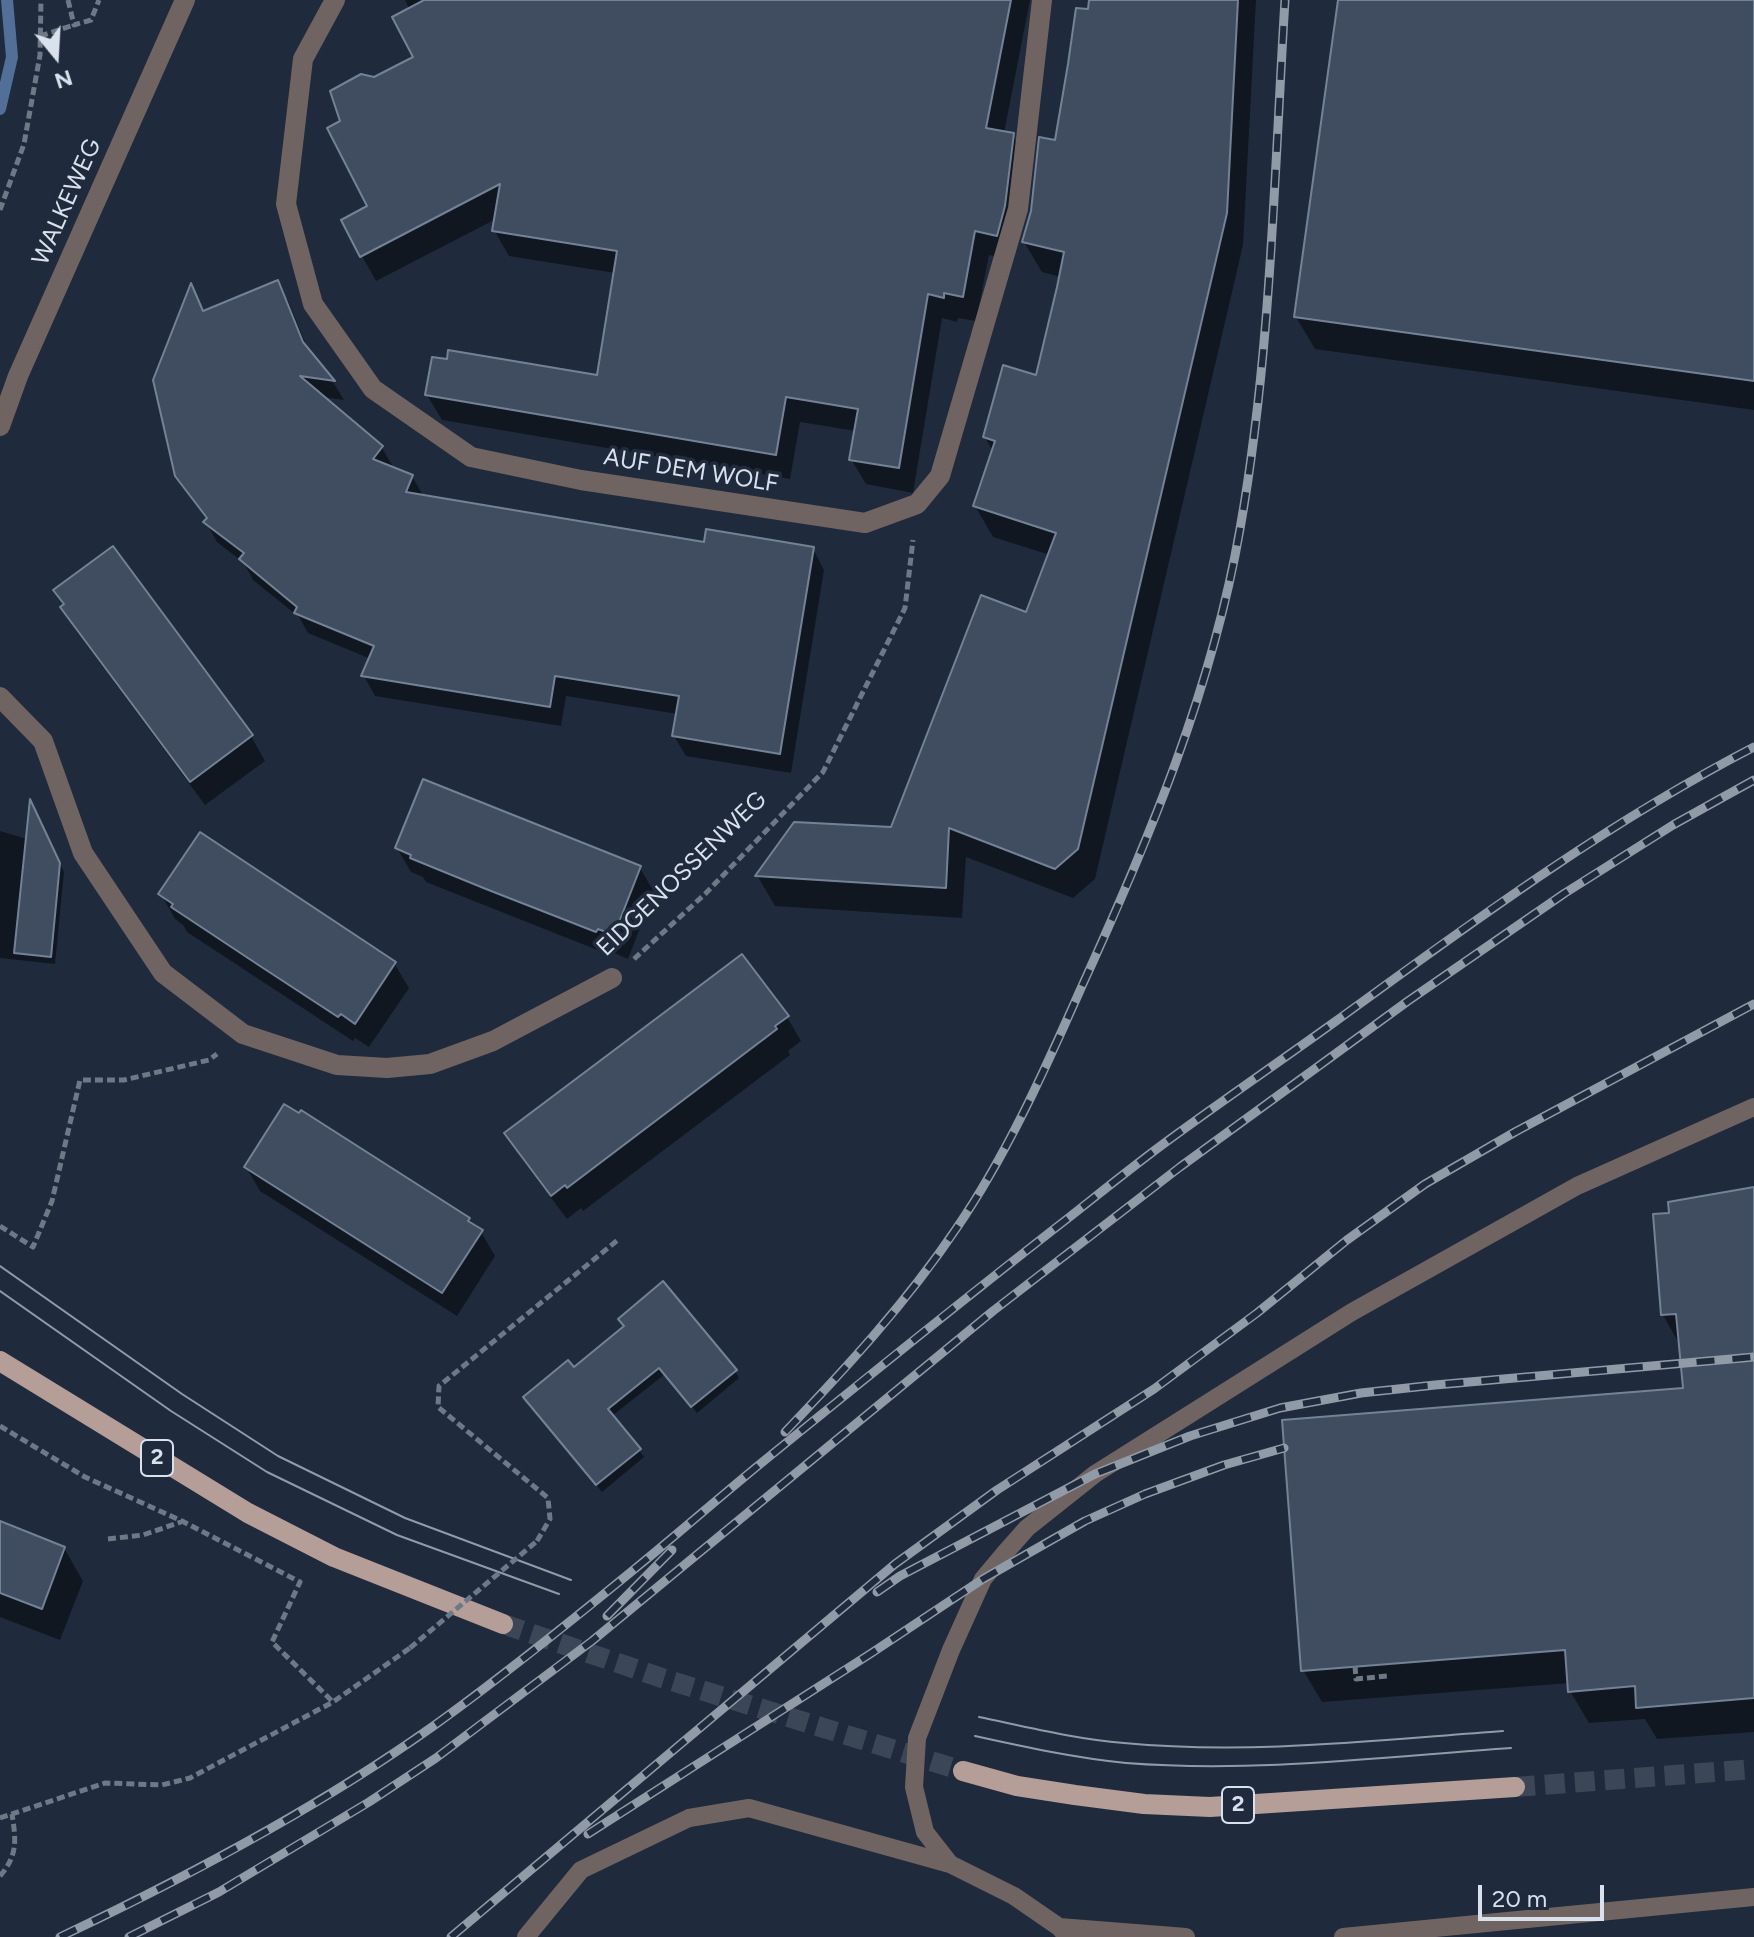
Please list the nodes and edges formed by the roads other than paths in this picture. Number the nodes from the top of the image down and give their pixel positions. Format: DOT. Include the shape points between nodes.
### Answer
graph roads {
  1 [pos="185,0"];
  2 [pos="335,0"];
  3 [pos="1042,0"];
  4 [pos="0,426"];
  5 [pos="0,697"];
  6 [pos="612,978"];
  7 [pos="1754,1107"];
  8 [pos="0,1361"];
  9 [pos="503,1624"];
  10 [pos="963,1771"];
  11 [pos="1515,1787"];
  12 [pos="950,1864"];
  13 [pos="1754,1897"];
  14 [pos="1064,1932"];
  15 [pos="526,1937"];
  16 [pos="1186,1937"];
  17 [pos="1343,1937"];
  1 -- 4 [label="street, WALKEWEG"];
  2 -- 3 [label="street, AUF DEM WOLF" via="303,59 286,204 313,304 373,389 471,457 581,480 865,523 917,504 940,476 1018,209"];
  5 -- 6 [label="street, EIDGENOSSENWEG" via="43,741 83,853 163,973 243,1034 337,1065 430,1064 493,1041"];
  7 -- 12 [label="lane" via="1577,1186 1352,1312 1095,1474 1027,1528 983,1579 917,1738 914,1787 925,1832"];
  8 -- 9 [label="main road, 2" via="248,1513 334,1557"];
  10 -- 11 [label="main road, 2" via="1075,1795 1210,1807"];
  12 -- 14 [label="lane" via="1014,1896"];
  12 -- 15 [label="lane" via="749,1808 689,1818 581,1870"];
  13 -- 17 [label="lane"];
  14 -- 16 [label="lane"];
}
